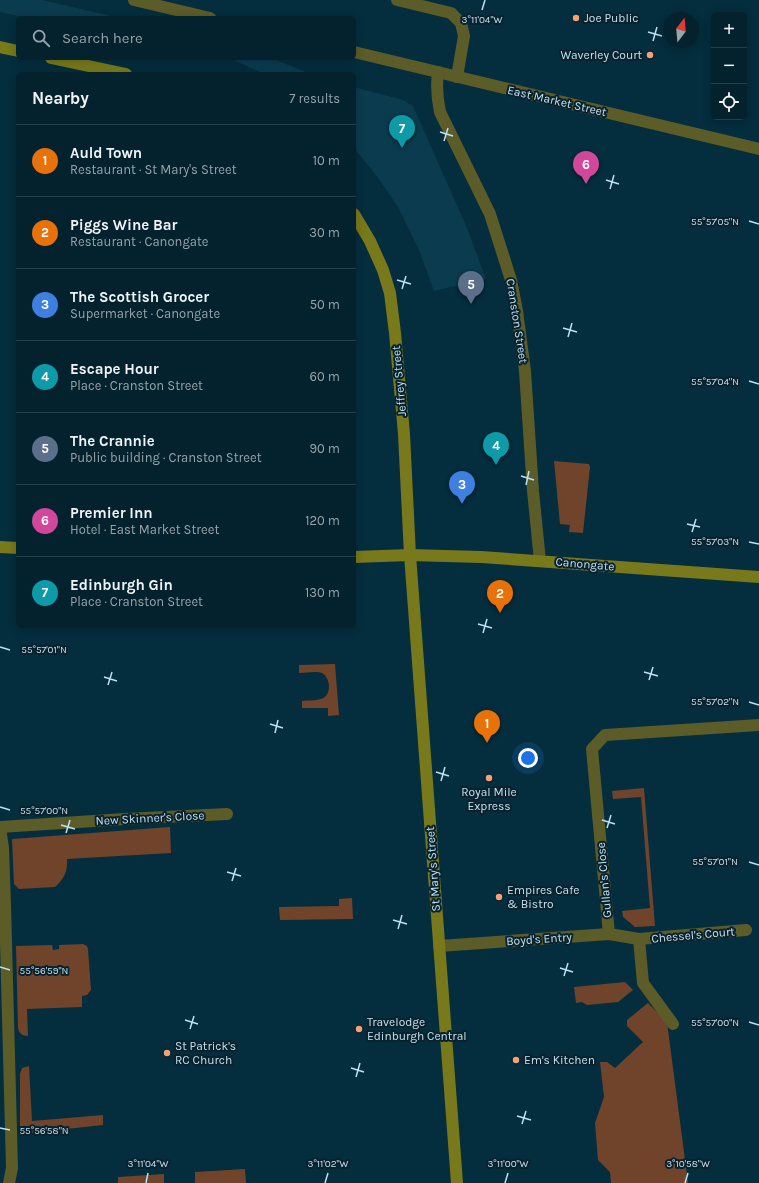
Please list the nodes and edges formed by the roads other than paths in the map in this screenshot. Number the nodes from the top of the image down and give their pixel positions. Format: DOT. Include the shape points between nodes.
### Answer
graph roads {
  1 [pos="134,0"];
  2 [pos="397,0"];
  3 [pos="202,16"];
  4 [pos="0,47"];
  5 [pos="16,51"];
  6 [pos="356,52"];
  7 [pos="61,60"];
  8 [pos="117,72"];
  9 [pos="438,72"];
  10 [pos="457,77"];
  11 [pos="759,149"];
  12 [pos="356,218"];
  13 [pos="0,547"];
  14 [pos="16,548"];
  15 [pos="410,555"];
  16 [pos="356,557"];
  17 [pos="540,561"];
  18 [pos="759,577"];
  19 [pos="759,725"];
  20 [pos="228,814"];
  21 [pos="0,827"];
  22 [pos="746,930"];
  23 [pos="609,934"];
  24 [pos="639,939"];
  25 [pos="439,946"];
  26 [pos="673,1024"];
  27 [pos="9,1183"];
  28 [pos="456,1183"];
  1 -- 3 [label="street"];
  2 -- 10 [label="street" via="451,13 461,23 464,36"];
  4 -- 5 [label="street"];
  6 -- 9 [label="street, East Market Street"];
  7 -- 8 [label="street"];
  9 -- 10 [label="street, East Market Street"];
  9 -- 17 [label="street, Cranston Street" via="436,85 440,112 490,214 511,280 525,371"];
  10 -- 11 [label="street, East Market Street"];
  12 -- 15 [label="street, Jeffrey Street" via="383,270 390,293 404,434"];
  13 -- 14 [label="street"];
  15 -- 16 [label="street, Canongate"];
  15 -- 17 [label="street, Canongate"];
  15 -- 25 [label="street, St Mary's Street"];
  17 -- 18 [label="street, Canongate"];
  19 -- 23 [label="street, Gullan's Close" via="606,735 592,749"];
  20 -- 21 [label="street, New Skinner's Close"];
  21 -- 27 [label="street" via="5,905 12,1168"];
  22 -- 24 [label="street, Chessel's Court"];
  23 -- 24 [label="street, Boyd's Entry"];
  23 -- 25 [label="street, Boyd's Entry"];
  24 -- 26 [label="street" via="643,984"];
  25 -- 28 [label="street, St Mary's Street"];
}
